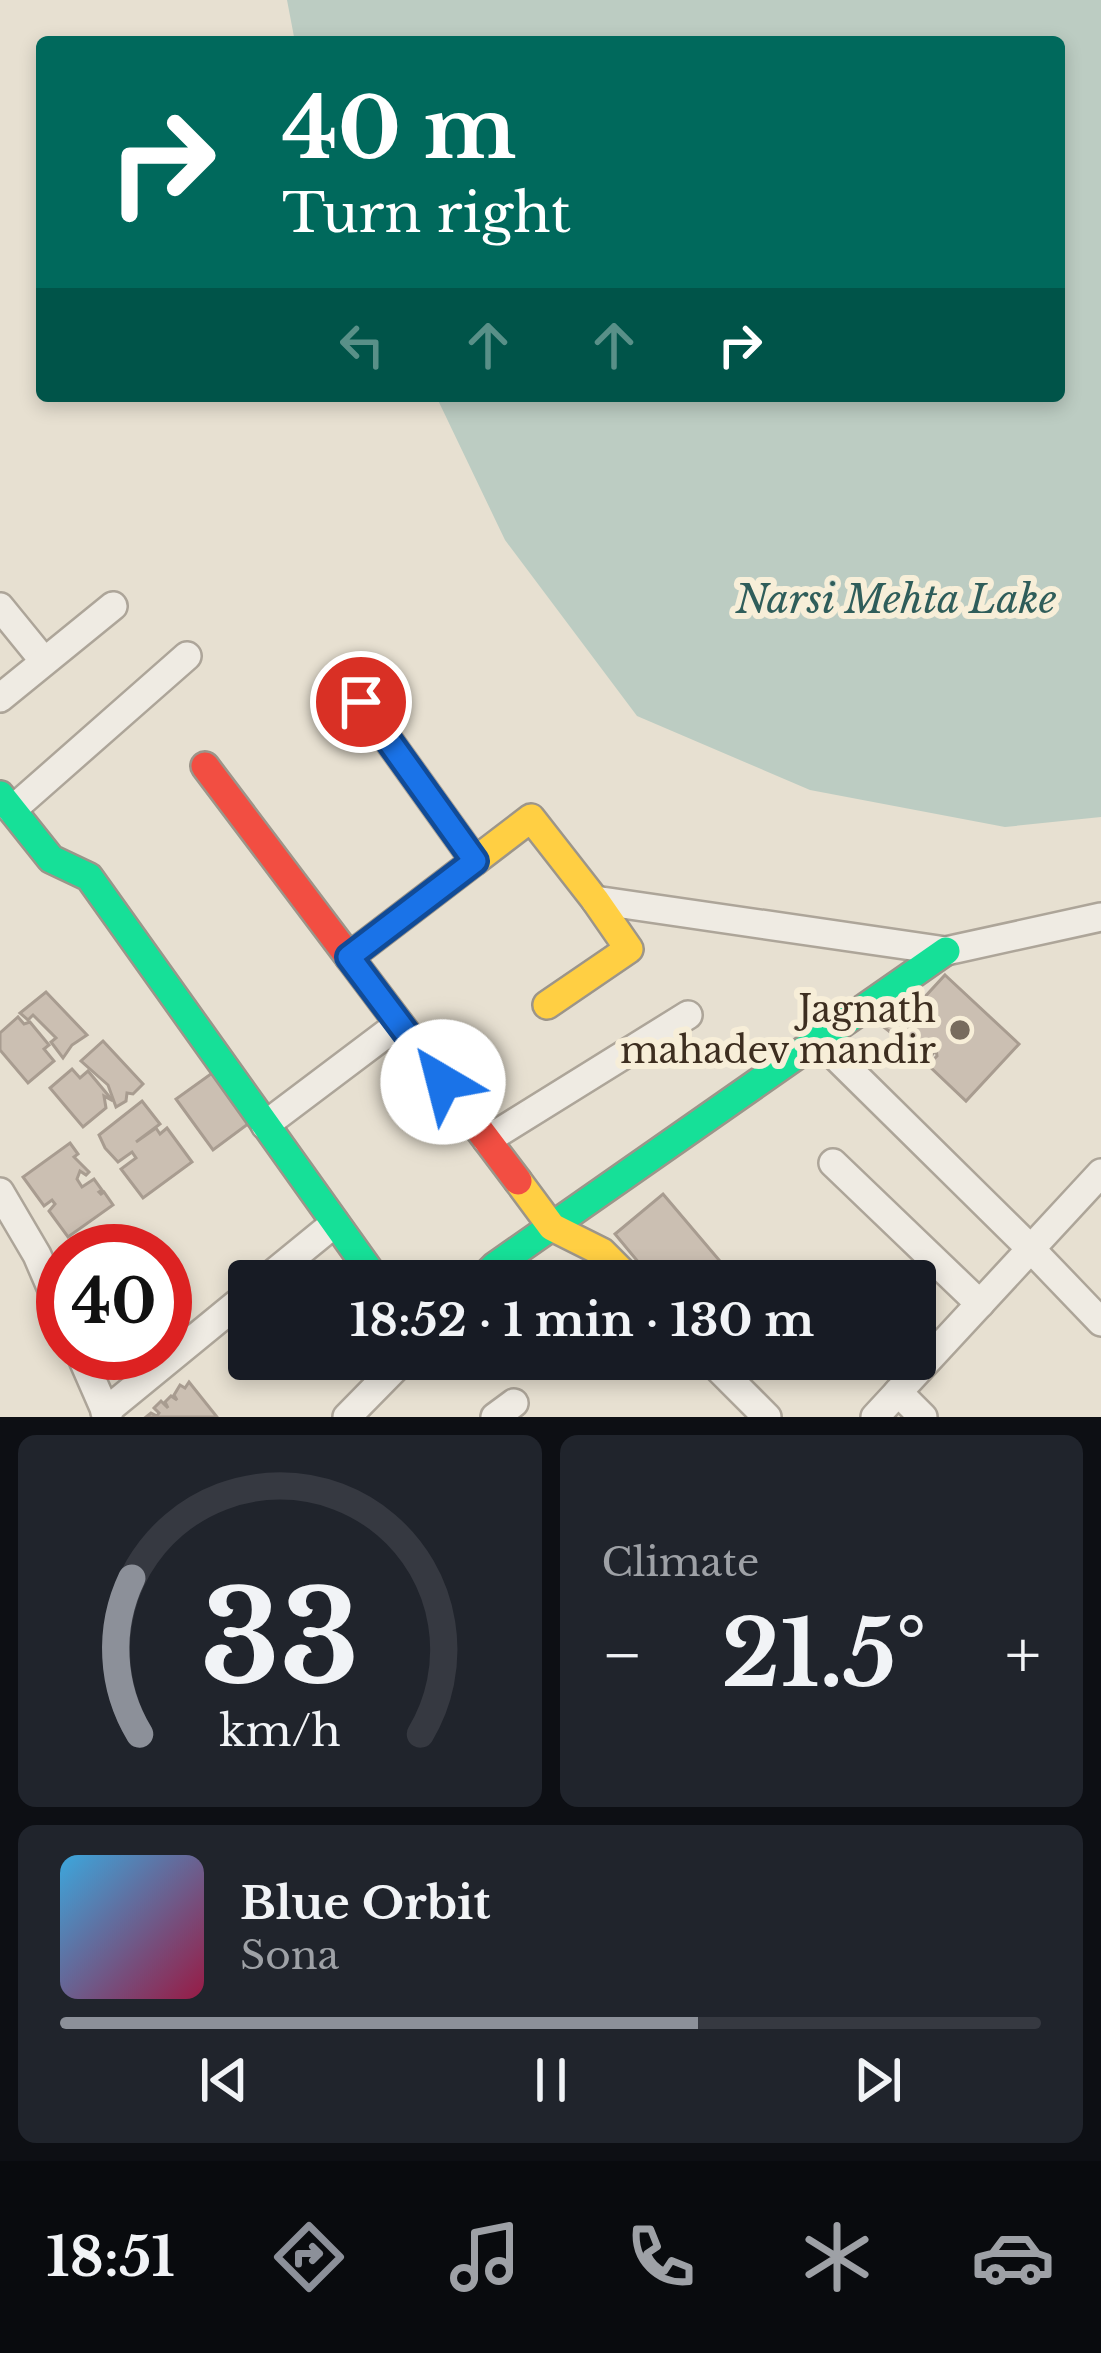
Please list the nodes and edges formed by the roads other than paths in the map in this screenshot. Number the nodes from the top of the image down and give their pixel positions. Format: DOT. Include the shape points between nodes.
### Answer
graph roads {
  1 [pos="113,606"];
  2 [pos="0,607"];
  3 [pos="188,656"];
  4 [pos="44,662"];
  5 [pos="0,698"];
  6 [pos="361,702"];
  7 [pos="205,766"];
  8 [pos="6,803"];
  9 [pos="475,861"];
  10 [pos="595,900"];
  11 [pos="1101,917"];
  12 [pos="946,951"];
  13 [pos="349,957"];
  14 [pos="547,1005"];
  15 [pos="688,1015"];
  16 [pos="399,1024"];
  17 [pos="819,1040"];
  18 [pos="265,1125"];
  19 [pos="488,1140"];
  20 [pos="833,1163"];
  21 [pos="1101,1174"];
  22 [pos="0,1192"];
  23 [pos="335,1223"];
  24 [pos="551,1227"];
  25 [pos="1031,1249"];
  26 [pos="36,1253"];
  27 [pos="290,1260"];
  28 [pos="361,1260"];
  29 [pos="504,1260"];
  30 [pos="610,1260"];
  31 [pos="980,1304"];
  32 [pos="228,1312"];
  33 [pos="1101,1322"];
  34 [pos="92,1380"];
  35 [pos="386,1380"];
  36 [pos="730,1380"];
  37 [pos="898,1392"];
  38 [pos="106,1414"];
  39 [pos="356,1414"];
  40 [pos="767,1417"];
  41 [pos="874,1417"];
  42 [pos="923,1417"];
  1 -- 4 [label="street"];
  2 -- 4 [label="street"];
  3 -- 8 [label="street"];
  4 -- 5 [label="street"];
  6 -- 9 [label="street"];
  7 -- 13 [label="street"];
  8 -- 18 [label="street" via="51,859 89,877"];
  9 -- 10 [label="street" via="531,818"];
  9 -- 13 [label="street"];
  10 -- 12 [label="street"];
  10 -- 14 [label="street" via="629,950"];
  11 -- 12 [label="street"];
  12 -- 17 [label="street"];
  13 -- 16 [label="street"];
  15 -- 19 [label="street"];
  16 -- 18 [label="street"];
  16 -- 19 [label="street"];
  17 -- 24 [label="street"];
  17 -- 25 [label="street"];
  18 -- 23 [label="street"];
  19 -- 24 [label="street"];
  20 -- 31 [label="street"];
  21 -- 25 [label="street"];
  22 -- 26 [label="street"];
  23 -- 27 [label="street"];
  23 -- 28 [label="street"];
  24 -- 29 [label="street"];
  24 -- 30 [label="street"];
  25 -- 31 [label="street"];
  25 -- 33 [label="street"];
  31 -- 37 [label="street"];
  32 -- 38 [label="street"];
  34 -- 38 [label="street"];
  35 -- 39 [label="street"];
  36 -- 40 [label="street"];
  37 -- 41 [label="street"];
  37 -- 42 [label="street"];
}
